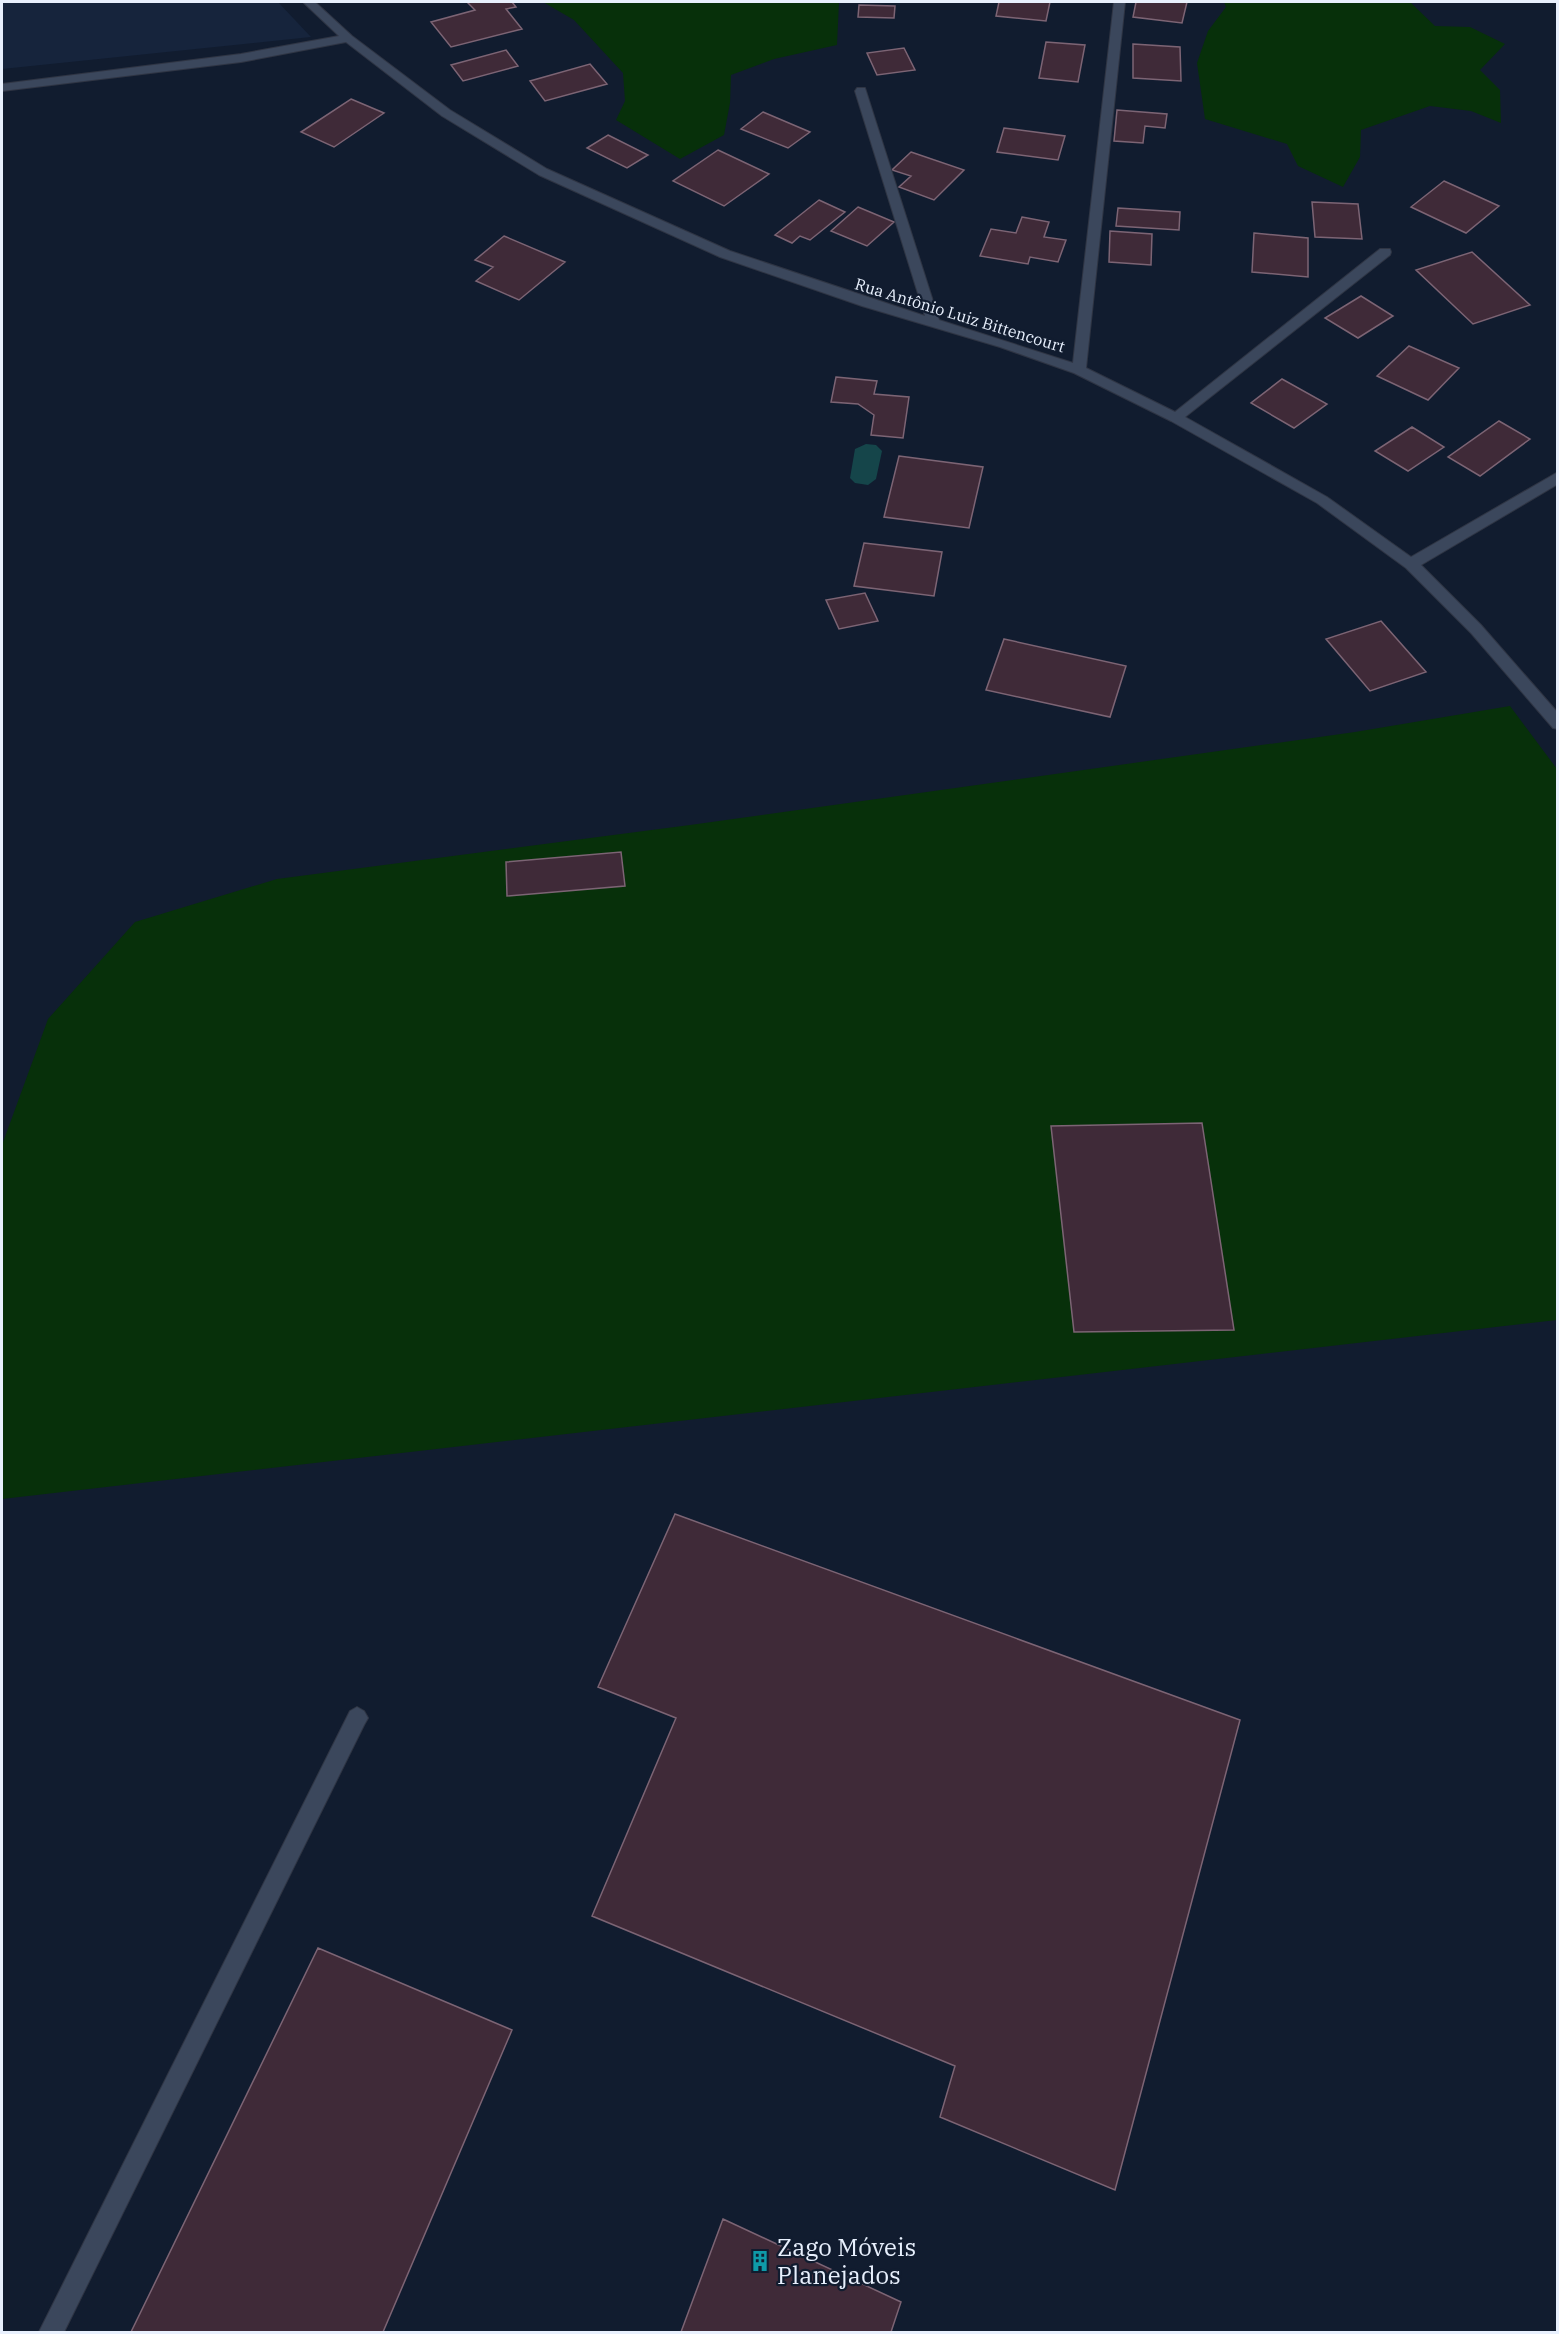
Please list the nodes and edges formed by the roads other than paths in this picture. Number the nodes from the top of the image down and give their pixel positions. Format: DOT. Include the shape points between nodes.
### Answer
graph roads {
  1 [pos="309,2"];
  2 [pos="1120,2"];
  3 [pos="348,38"];
  4 [pos="2,88"];
  5 [pos="861,91"];
  6 [pos="1385,252"];
  7 [pos="934,324"];
  8 [pos="1079,370"];
  9 [pos="1176,418"];
  10 [pos="1557,477"];
  11 [pos="1411,564"];
  12 [pos="1557,724"];
  13 [pos="357,1718"];
  14 [pos="51,2332"];
  1 -- 3 [label="street, Rua Antônio Luiz Bittencourt"];
  2 -- 8 [label="street"];
  3 -- 4 [label="street" via="241,58"];
  3 -- 7 [label="street, Rua Antônio Luiz Bittencourt" via="446,113 543,172 725,254"];
  5 -- 7 [label="street"];
  6 -- 9 [label="street"];
  7 -- 8 [label="street, Rua Antônio Luiz Bittencourt"];
  8 -- 9 [label="street, Rua Antônio Luiz Bittencourt"];
  9 -- 11 [label="street, Rua Antônio Luiz Bittencourt" via="1322,500"];
  10 -- 11 [label="street"];
  11 -- 12 [label="street, Rua Antônio Luiz Bittencourt" via="1476,629"];
  13 -- 14 [label="street"];
}
